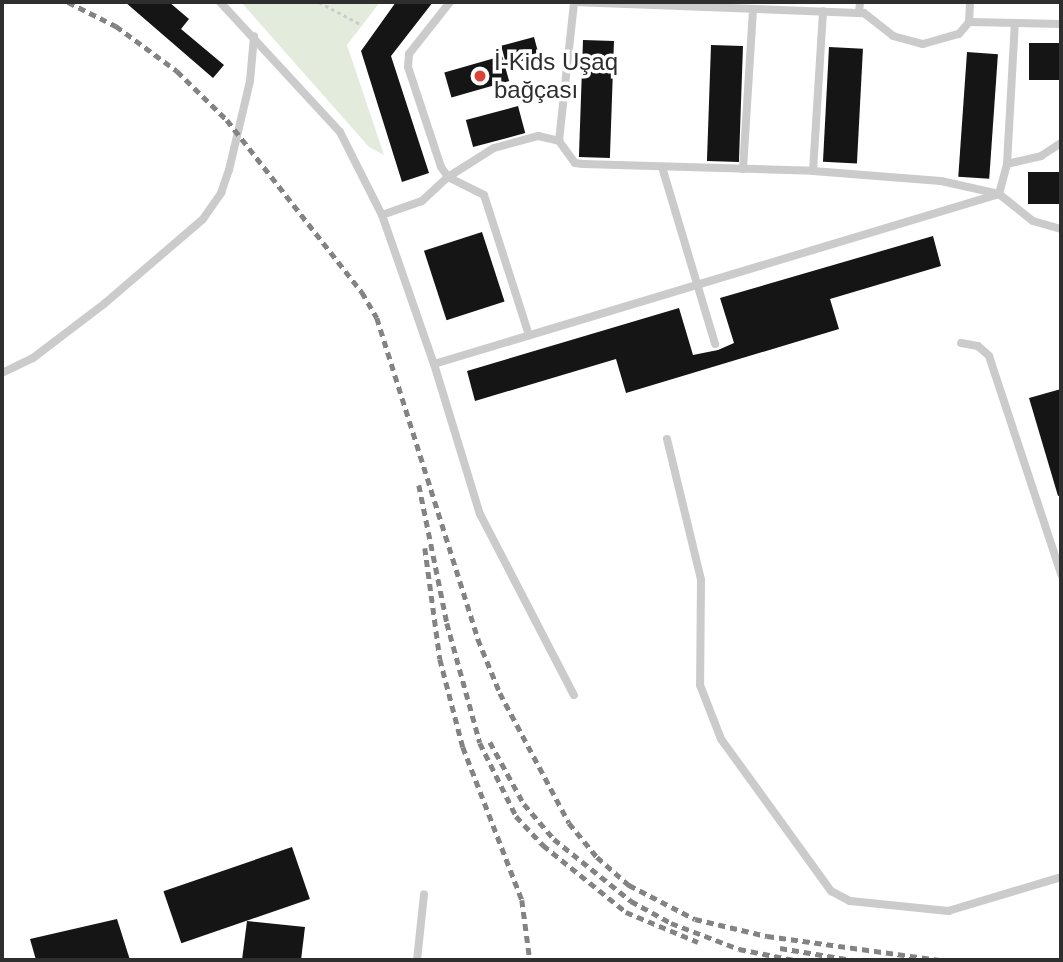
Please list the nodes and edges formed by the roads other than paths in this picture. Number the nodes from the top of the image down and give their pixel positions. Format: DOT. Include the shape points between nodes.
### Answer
graph roads {
  1 [pos="220,2"];
  2 [pos="450,2"];
  3 [pos="574,2"];
  4 [pos="860,2"];
  5 [pos="970,2"];
  6 [pos="616,3"];
  7 [pos="753,9"];
  8 [pos="823,11"];
  9 [pos="859,13"];
  10 [pos="969,22"];
  11 [pos="1015,23"];
  12 [pos="1061,24"];
  13 [pos="254,36"];
  14 [pos="559,141"];
  15 [pos="1061,143"];
  16 [pos="1007,164"];
  17 [pos="662,167"];
  18 [pos="743,169"];
  19 [pos="813,171"];
  20 [pos="448,177"];
  21 [pos="999,194"];
  22 [pos="382,215"];
  23 [pos="1061,229"];
  24 [pos="698,283"];
  25 [pos="529,335"];
  26 [pos="961,343"];
  27 [pos="715,344"];
  28 [pos="434,364"];
  29 [pos="2,373"];
  30 [pos="667,439"];
  31 [pos="1061,574"];
  32 [pos="575,695"];
  33 [pos="1061,877"];
  34 [pos="424,894"];
  35 [pos="417,960"];
  1 -- 13 [label="lane"];
  2 -- 20 [label="lane" via="409,54 408,67"];
  3 -- 6 [label="lane"];
  3 -- 14 [label="lane"];
  4 -- 9 [label="lane"];
  5 -- 10 [label="lane"];
  6 -- 7 [label="lane"];
  7 -- 8 [label="lane"];
  7 -- 18 [label="lane"];
  8 -- 9 [label="lane"];
  8 -- 19 [label="lane"];
  9 -- 10 [label="lane" via="871,16 892,36 923,44 959,34"];
  10 -- 11 [label="lane"];
  11 -- 12 [label="lane"];
  11 -- 16 [label="lane"];
  13 -- 22 [label="lane" via="340,132"];
  13 -- 29 [label="lane" via="250,81 229,170 208,213 104,304 33,358"];
  14 -- 17 [label="lane" via="575,163"];
  14 -- 20 [label="lane" via="538,136 494,148"];
  15 -- 16 [label="lane" via="1041,156"];
  16 -- 21 [label="lane"];
  17 -- 18 [label="lane"];
  17 -- 24 [label="lane"];
  18 -- 19 [label="lane"];
  19 -- 21 [label="lane" via="902,175"];
  20 -- 22 [label="lane" via="422,201"];
  20 -- 25 [label="lane" via="484,195"];
  21 -- 23 [label="lane" via="1033,221"];
  21 -- 24 [label="lane"];
  22 -- 28 [label="lane"];
  24 -- 25 [label="lane"];
  24 -- 27 [label="lane"];
  25 -- 28 [label="lane"];
  26 -- 31 [label="lane" via="978,346 989,356"];
  28 -- 32 [label="lane" via="480,514"];
  30 -- 33 [label="lane" via="701,580 700,685 721,739 831,891 850,901 948,911"];
  34 -- 35 [label="lane"];
}
